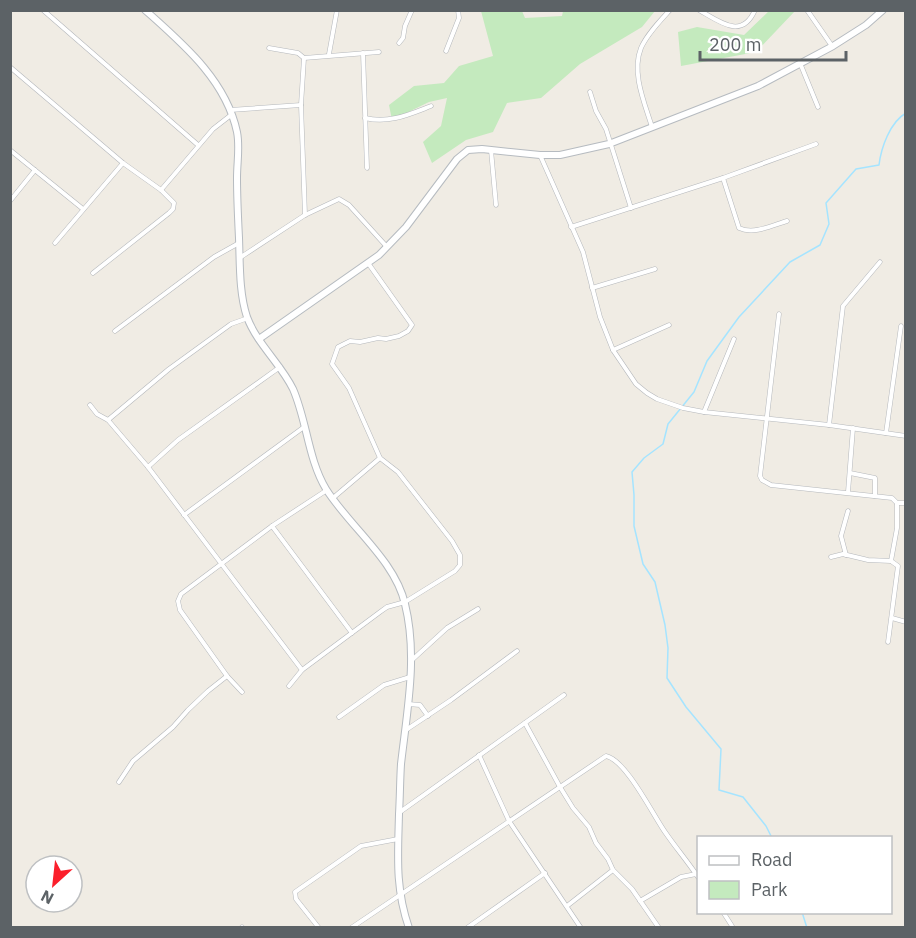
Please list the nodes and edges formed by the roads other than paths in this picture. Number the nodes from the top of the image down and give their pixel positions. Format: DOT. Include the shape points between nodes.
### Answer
graph roads {
  1 [pos="42,10"];
  2 [pos="145,10"];
  3 [pos="337,10"];
  4 [pos="412,10"];
  5 [pos="458,10"];
  6 [pos="670,10"];
  7 [pos="699,10"];
  8 [pos="755,10"];
  9 [pos="807,10"];
  10 [pos="883,10"];
  11 [pos="399,43"];
  12 [pos="833,46"];
  13 [pos="269,48"];
  14 [pos="446,51"];
  15 [pos="379,52"];
  16 [pos="363,53"];
  17 [pos="329,54"];
  18 [pos="304,58"];
  19 [pos="800,63"];
  20 [pos="10,67"];
  21 [pos="590,92"];
  22 [pos="301,105"];
  23 [pos="431,106"];
  24 [pos="818,106"];
  25 [pos="231,112"];
  26 [pos="365,118"];
  27 [pos="652,128"];
  28 [pos="609,144"];
  29 [pos="816,144"];
  30 [pos="198,145"];
  31 [pos="10,150"];
  32 [pos="491,150"];
  33 [pos="540,155"];
  34 [pos="123,163"];
  35 [pos="367,168"];
  36 [pos="35,170"];
  37 [pos="723,178"];
  38 [pos="161,189"];
  39 [pos="10,201"];
  40 [pos="496,205"];
  41 [pos="631,208"];
  42 [pos="83,209"];
  43 [pos="305,215"];
  44 [pos="787,221"];
  45 [pos="571,227"];
  46 [pos="55,243"];
  47 [pos="239,243"];
  48 [pos="387,247"];
  49 [pos="240,257"];
  50 [pos="880,261"];
  51 [pos="368,262"];
  52 [pos="655,269"];
  53 [pos="93,273"];
  54 [pos="592,288"];
  55 [pos="779,314"];
  56 [pos="248,318"];
  57 [pos="669,325"];
  58 [pos="901,326"];
  59 [pos="115,331"];
  60 [pos="260,339"];
  61 [pos="734,339"];
  62 [pos="613,350"];
  63 [pos="280,367"];
  64 [pos="90,405"];
  65 [pos="704,412"];
  66 [pos="767,419"];
  67 [pos="108,420"];
  68 [pos="829,425"];
  69 [pos="304,426"];
  70 [pos="853,428"];
  71 [pos="886,433"];
  72 [pos="906,436"];
  73 [pos="380,458"];
  74 [pos="148,467"];
  75 [pos="849,472"];
  76 [pos="327,490"];
  77 [pos="848,492"];
  78 [pos="874,496"];
  79 [pos="333,498"];
  80 [pos="897,503"];
  81 [pos="906,503"];
  82 [pos="848,511"];
  83 [pos="184,515"];
  84 [pos="272,526"];
  85 [pos="846,555"];
  86 [pos="831,557"];
  87 [pos="891,561"];
  88 [pos="223,564"];
  89 [pos="405,602"];
  90 [pos="478,609"];
  91 [pos="892,618"];
  92 [pos="906,622"];
  93 [pos="352,633"];
  94 [pos="888,642"];
  95 [pos="517,651"];
  96 [pos="411,661"];
  97 [pos="302,670"];
  98 [pos="227,676"];
  99 [pos="411,677"];
  100 [pos="289,686"];
  101 [pos="242,692"];
  102 [pos="564,695"];
  103 [pos="408,704"];
  104 [pos="428,716"];
  105 [pos="339,717"];
  106 [pos="525,723"];
  107 [pos="405,731"];
  108 [pos="480,755"];
  109 [pos="119,782"];
  110 [pos="560,787"];
  111 [pos="399,813"];
  112 [pos="509,821"];
  113 [pos="398,839"];
  114 [pos="613,870"];
  115 [pos="545,873"];
  116 [pos="697,876"];
  117 [pos="399,897"];
  118 [pos="639,901"];
  119 [pos="567,906"];
  120 [pos="724,914"];
  121 [pos="732,926"];
  122 [pos="319,927"];
  123 [pos="351,927"];
  124 [pos="409,927"];
  125 [pos="467,927"];
  126 [pos="581,927"];
  127 [pos="659,927"];
  1 -- 30 [label="street"];
  2 -- 25 [label="street" via="193,53"];
  3 -- 17 [label="street"];
  4 -- 11 [label="street"];
  5 -- 14 [label="street" via="459,18"];
  6 -- 27 [label="street" via="640,51 639,87"];
  7 -- 8 [label="street" via="738,28 751,21"];
  9 -- 12 [label="street"];
  10 -- 12 [label="street" via="866,26"];
  12 -- 19 [label="street"];
  13 -- 18 [label="street" via="298,53"];
  15 -- 16 [label="street"];
  16 -- 17 [label="street"];
  16 -- 26 [label="street"];
  17 -- 18 [label="street"];
  18 -- 22 [label="street"];
  19 -- 24 [label="street"];
  19 -- 27 [label="street" via="750,90"];
  20 -- 34 [label="street"];
  21 -- 28 [label="street"];
  22 -- 25 [label="street"];
  22 -- 43 [label="street"];
  23 -- 26 [label="street" via="401,118"];
  25 -- 30 [label="street"];
  25 -- 47 [label="street" via="238,142"];
  26 -- 35 [label="street"];
  27 -- 28 [label="street"];
  28 -- 33 [label="street"];
  28 -- 41 [label="street"];
  29 -- 37 [label="street"];
  30 -- 38 [label="street"];
  31 -- 36 [label="street"];
  32 -- 33 [label="street"];
  32 -- 40 [label="street"];
  32 -- 48 [label="street" via="468,150 461,155"];
  33 -- 45 [label="street"];
  34 -- 38 [label="street"];
  34 -- 42 [label="street"];
  36 -- 39 [label="street"];
  36 -- 42 [label="street"];
  37 -- 41 [label="street"];
  37 -- 44 [label="street" via="739,228 748,232"];
  38 -- 53 [label="street" via="174,203 172,209"];
  41 -- 45 [label="street"];
  42 -- 46 [label="street"];
  43 -- 48 [label="street" via="342,199"];
  43 -- 49 [label="street"];
  45 -- 54 [label="street" via="583,252"];
  47 -- 49 [label="street"];
  47 -- 59 [label="street" via="214,257"];
  48 -- 51 [label="street"];
  49 -- 56 [label="street"];
  50 -- 68 [label="street" via="843,306"];
  51 -- 60 [label="street"];
  51 -- 73 [label="street" via="412,325 399,336 347,342 338,347 332,364 349,388"];
  52 -- 54 [label="street"];
  54 -- 62 [label="street"];
  55 -- 66 [label="street"];
  56 -- 60 [label="street"];
  56 -- 67 [label="street" via="231,324 169,369"];
  57 -- 62 [label="street"];
  58 -- 71 [label="street"];
  60 -- 63 [label="street"];
  61 -- 65 [label="street"];
  62 -- 65 [label="street" via="636,384 657,399"];
  63 -- 69 [label="street" via="296,396"];
  63 -- 74 [label="street" via="178,440"];
  64 -- 67 [label="street"];
  65 -- 66 [label="street"];
  66 -- 68 [label="street"];
  66 -- 77 [label="street" via="762,480 771,485"];
  67 -- 74 [label="street"];
  68 -- 70 [label="street"];
  69 -- 76 [label="street" via="319,477"];
  69 -- 83 [label="street"];
  70 -- 71 [label="street"];
  70 -- 75 [label="street"];
  71 -- 72 [label="street"];
  73 -- 79 [label="street"];
  73 -- 89 [label="street" via="401,477 452,541 460,560 455,572"];
  74 -- 83 [label="street"];
  75 -- 77 [label="street"];
  75 -- 78 [label="street" via="875,478"];
  76 -- 79 [label="street"];
  76 -- 84 [label="street"];
  77 -- 78 [label="street"];
  78 -- 80 [label="street" via="892,498"];
  79 -- 89 [label="street" via="381,558"];
  80 -- 81 [label="street"];
  80 -- 87 [label="street"];
  82 -- 85 [label="street" via="841,536"];
  83 -- 88 [label="street"];
  84 -- 88 [label="street"];
  84 -- 93 [label="street"];
  85 -- 86 [label="street"];
  85 -- 87 [label="street"];
  87 -- 91 [label="street" via="899,568"];
  88 -- 97 [label="street"];
  88 -- 98 [label="street" via="181,594 178,605"];
  89 -- 93 [label="street" via="387,607"];
  89 -- 96 [label="street"];
  90 -- 96 [label="street" via="447,628"];
  91 -- 92 [label="street"];
  91 -- 94 [label="street"];
  93 -- 97 [label="street"];
  95 -- 104 [label="street"];
  96 -- 99 [label="street"];
  97 -- 100 [label="street"];
  98 -- 101 [label="street"];
  98 -- 109 [label="street" via="133,761"];
  99 -- 103 [label="street"];
  99 -- 105 [label="street" via="384,685"];
  102 -- 106 [label="street"];
  103 -- 104 [label="street" via="420,705"];
  103 -- 107 [label="street"];
  104 -- 107 [label="street"];
  106 -- 108 [label="street"];
  106 -- 110 [label="street"];
  107 -- 111 [label="street"];
  108 -- 111 [label="street"];
  108 -- 112 [label="street"];
  110 -- 112 [label="street"];
  110 -- 114 [label="street" via="589,826"];
  110 -- 116 [label="street" via="602,758 610,757 632,779"];
  111 -- 113 [label="street"];
  112 -- 115 [label="street"];
  112 -- 117 [label="street"];
  113 -- 117 [label="street"];
  113 -- 122 [label="street" via="365,844 295,892 296,899"];
  114 -- 118 [label="street"];
  114 -- 119 [label="street"];
  115 -- 119 [label="street"];
  115 -- 125 [label="street"];
  116 -- 118 [label="street" via="681,877"];
  117 -- 123 [label="street"];
  117 -- 124 [label="street"];
  118 -- 127 [label="street"];
  119 -- 126 [label="street"];
  120 -- 121 [label="street"];
}
